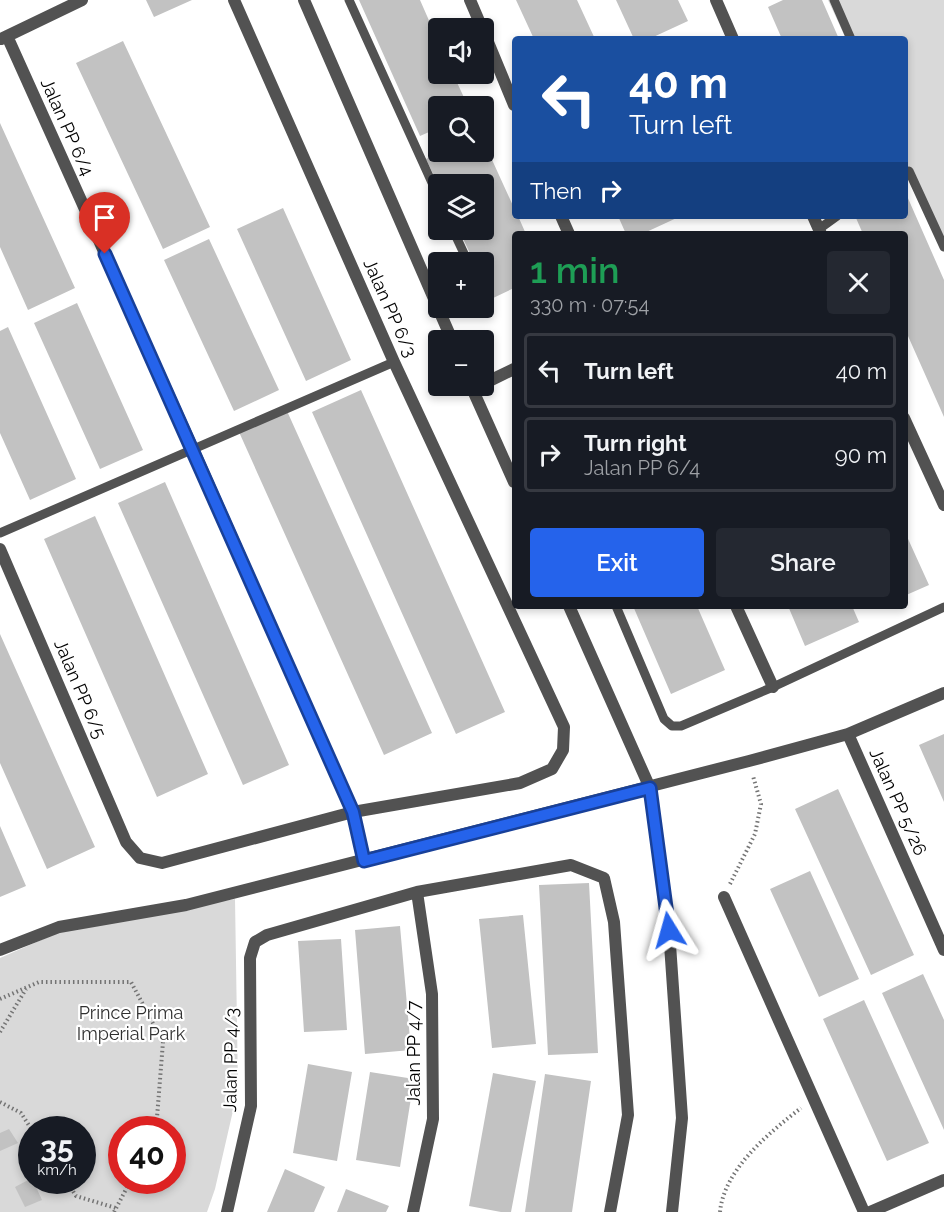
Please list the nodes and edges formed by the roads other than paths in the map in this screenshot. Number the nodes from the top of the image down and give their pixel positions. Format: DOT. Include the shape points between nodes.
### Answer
graph roads {
  1 [pos="82,0"];
  2 [pos="234,0"];
  3 [pos="304,0"];
  4 [pos="349,0"];
  5 [pos="470,0"];
  6 [pos="716,0"];
  7 [pos="834,0"];
  8 [pos="478,18"];
  9 [pos="732,36"];
  10 [pos="850,36"];
  11 [pos="3,38"];
  12 [pos="494,56"];
  13 [pos="512,100"];
  14 [pos="428,174"];
  15 [pos="908,174"];
  16 [pos="833,219"];
  17 [pos="817,231"];
  18 [pos="944,247"];
  19 [pos="448,330"];
  20 [pos="394,362"];
  21 [pos="512,370"];
  22 [pos="494,378"];
  23 [pos="481,396"];
  24 [pos="908,427"];
  25 [pos="193,449"];
  26 [pos="512,477"];
  27 [pos="944,505"];
  28 [pos="0,533"];
  29 [pos="0,549"];
  30 [pos="944,607"];
  31 [pos="570,609"];
  32 [pos="617,609"];
  33 [pos="737,609"];
  34 [pos="773,687"];
  35 [pos="944,693"];
  36 [pos="848,734"];
  37 [pos="650,788"];
  38 [pos="353,812"];
  39 [pos="364,861"];
  40 [pos="417,892"];
  41 [pos="724,897"];
  42 [pos="0,950"];
  43 [pos="944,950"];
  44 [pos="944,1180"];
  45 [pos="227,1212"];
  46 [pos="413,1212"];
  47 [pos="610,1212"];
  48 [pos="672,1212"];
  49 [pos="864,1212"];
  50 [pos="870,1212"];
  1 -- 11 [label="street"];
  2 -- 20 [label="street, Jalan PP 6/3"];
  3 -- 19 [label="street"];
  4 -- 14 [label="lane"];
  5 -- 8 [label="street"];
  6 -- 9 [label="street"];
  7 -- 10 [label="lane"];
  11 -- 25 [label="street, Jalan PP 6/4"];
  12 -- 13 [label="street"];
  15 -- 18 [label="lane"];
  16 -- 17 [label="lane"];
  20 -- 25 [label="lane"];
  20 -- 38 [label="street, Jalan PP 6/3" via="564,727 563,750 552,769 520,783"];
  21 -- 22 [label="street"];
  23 -- 26 [label="street"];
  24 -- 27 [label="street"];
  25 -- 28 [label="lane"];
  25 -- 38 [label="street, Jalan PP 6/4"];
  29 -- 38 [label="street, Jalan PP 6/5" via="126,842 140,858 162,863"];
  30 -- 34 [label="lane"];
  31 -- 37 [label="street"];
  32 -- 34 [label="lane" via="664,719 672,726 681,726"];
  33 -- 34 [label="street"];
  35 -- 36 [label="street"];
  36 -- 37 [label="street"];
  36 -- 43 [label="street, Jalan PP 5/26"];
  37 -- 39 [label="street"];
  37 -- 48 [label="street" via="669,930 682,1118"];
  38 -- 39 [label="street, Jalan PP 6/4"];
  39 -- 42 [label="street" via="186,905 59,927"];
  40 -- 45 [label="street, Jalan PP 4/3" via="267,935 255,942 250,958 251,1106"];
  40 -- 46 [label="street, Jalan PP 4/7" via="432,994 433,1119"];
  40 -- 47 [label="street" via="571,865 604,878 614,922 628,1115"];
  41 -- 49 [label="street"];
  44 -- 50 [label="street"];
}
